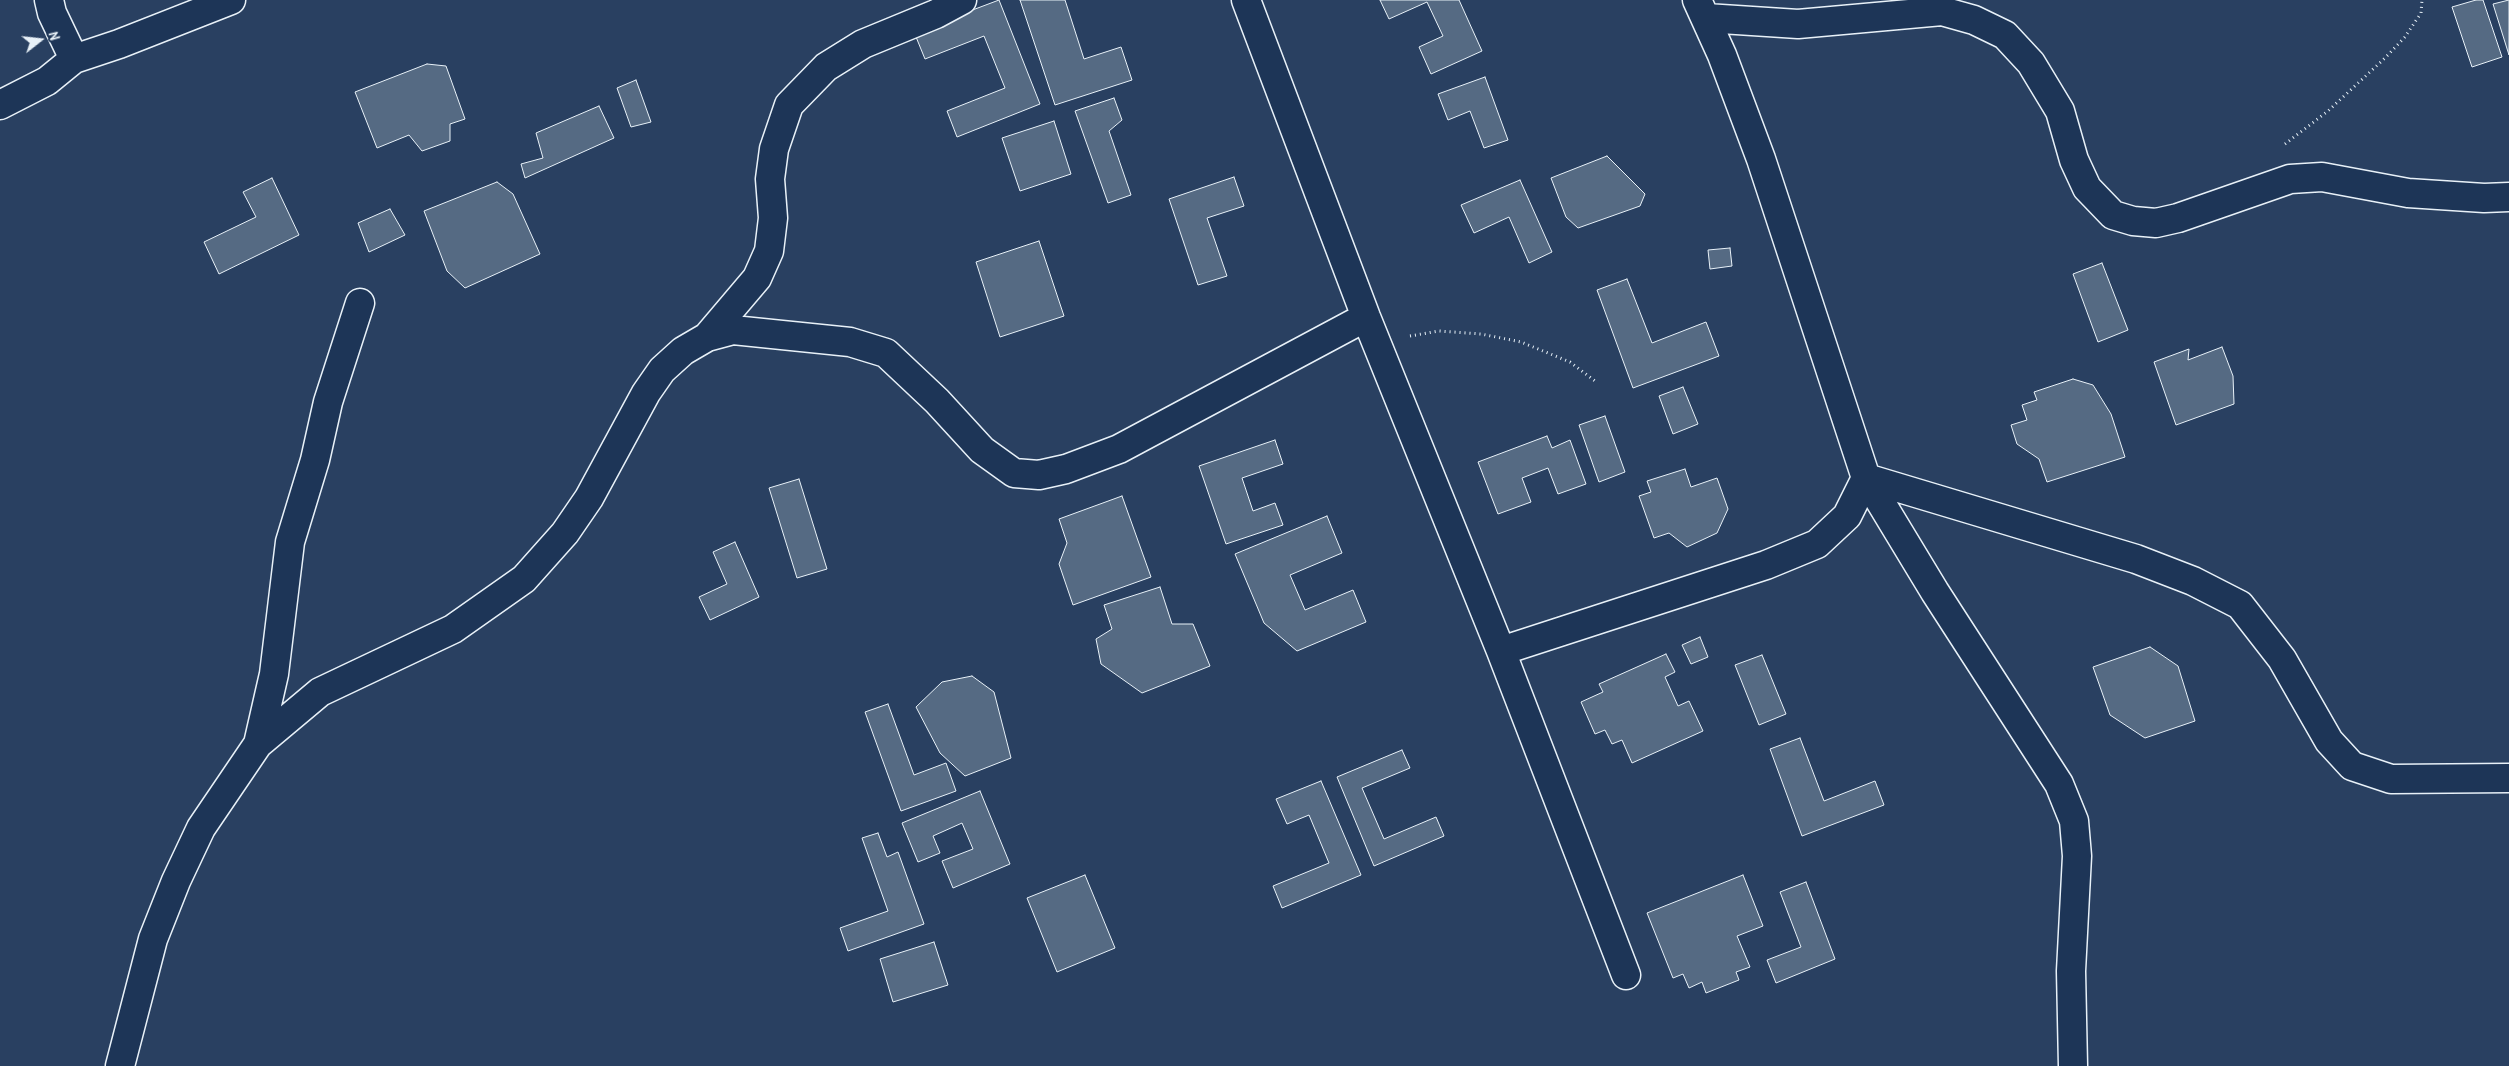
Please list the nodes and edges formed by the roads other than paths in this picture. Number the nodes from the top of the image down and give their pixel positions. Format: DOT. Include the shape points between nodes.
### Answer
graph roads {
  1 [pos="48,0"];
  2 [pos="231,0"];
  3 [pos="962,0"];
  4 [pos="1246,0"];
  5 [pos="1701,9"];
  6 [pos="74,59"];
  7 [pos="0,104"];
  8 [pos="2509,197"];
  9 [pos="360,303"];
  10 [pos="1371,330"];
  11 [pos="707,337"];
  12 [pos="1866,478"];
  13 [pos="1501,651"];
  14 [pos="258,744"];
  15 [pos="2509,778"];
  16 [pos="1626,975"];
  17 [pos="120,1066"];
  18 [pos="2073,1066"];
  1 -- 6 [label="street"];
  2 -- 6 [label="street"];
  3 -- 11 [label="street" via="863,44 826,67 789,105 773,156 770,180 773,218 769,251 757,278"];
  4 -- 10 [label="street"];
  5 -- 8 [label="street" via="1798,24 1942,11 1974,20 2005,35 2031,63 2060,111 2074,160 2087,188 2112,215 2133,221 2156,223 2178,218 2290,179 2322,177 2408,193"];
  5 -- 12 [label="street" via="1761,159"];
  6 -- 7 [label="street" via="47,81"];
  9 -- 14 [label="street" via="328,402 315,460 290,542 274,674"];
  10 -- 11 [label="street" via="1119,449 1066,469 1039,475 1014,473 982,450 886,353 850,342 733,330"];
  10 -- 13 [label="street"];
  11 -- 14 [label="street" via="683,351 662,370 580,512 524,579 453,629 320,692"];
  12 -- 13 [label="street" via="1847,516 1816,544 1766,565"];
  12 -- 15 [label="street" via="2136,559 2194,581 2240,605 2282,659 2330,741 2352,766 2391,779"];
  12 -- 18 [label="street" via="2059,784 2074,821 2077,856 2071,971"];
  13 -- 16 [label="street"];
  14 -- 17 [label="street" via="200,828 176,881 153,939"];
}
